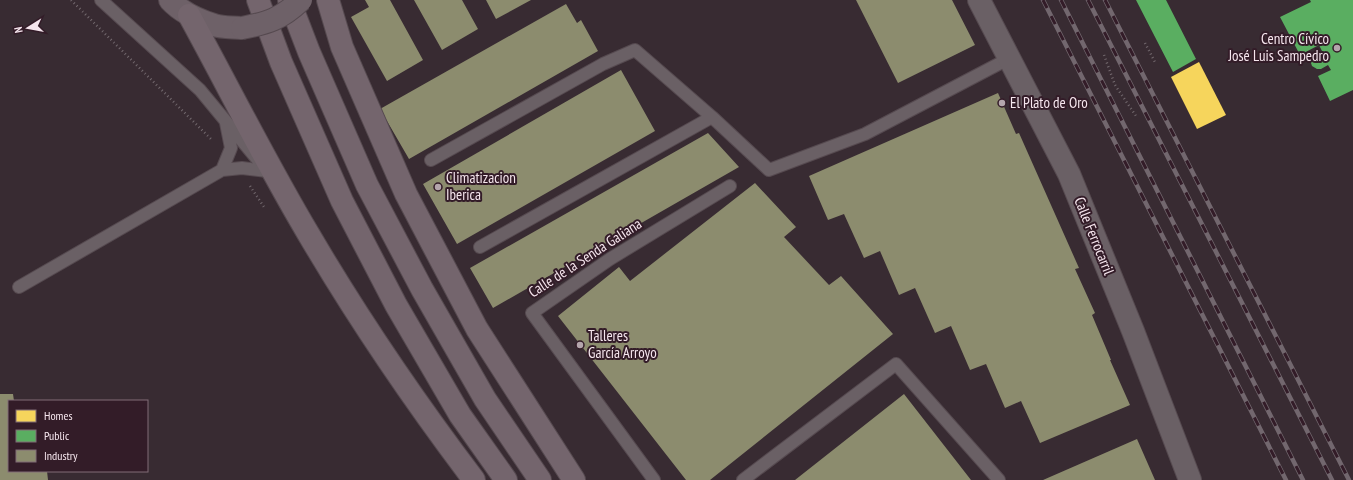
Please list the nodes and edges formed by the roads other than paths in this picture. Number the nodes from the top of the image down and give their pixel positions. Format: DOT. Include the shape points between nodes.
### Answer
graph roads {
  1 [pos="101,0"];
  2 [pos="170,0"];
  3 [pos="258,0"];
  4 [pos="289,0"];
  5 [pos="301,0"];
  6 [pos="328,0"];
  7 [pos="338,0"];
  8 [pos="979,0"];
  9 [pos="189,15"];
  10 [pos="342,47"];
  11 [pos="1010,58"];
  12 [pos="712,117"];
  13 [pos="226,122"];
  14 [pos="431,160"];
  15 [pos="222,170"];
  16 [pos="267,171"];
  17 [pos="730,186"];
  18 [pos="284,191"];
  19 [pos="480,247"];
  20 [pos="19,287"];
  21 [pos="547,437"];
  22 [pos="474,480"];
  23 [pos="506,480"];
  24 [pos="540,480"];
  25 [pos="574,480"];
  26 [pos="584,480"];
  27 [pos="654,480"];
  28 [pos="743,480"];
  29 [pos="999,480"];
  30 [pos="1190,480"];
  1 -- 13 [label="lane" via="200,90"];
  2 -- 9 [label="street"];
  3 -- 23 [label="highway" via="281,62 342,201 396,305 456,408"];
  4 -- 24 [label="highway" via="367,185 481,392"];
  5 -- 9 [label="street, bridge" via="289,11 267,23 242,28 215,26"];
  6 -- 10 [label="highway"];
  7 -- 10 [label="street" via="337,15"];
  8 -- 11 [label="street, Calle Ferrocarril"];
  9 -- 18 [label="highway"];
  10 -- 21 [label="highway" via="410,202 477,329"];
  11 -- 12 [label="lane" via="865,134 769,170"];
  11 -- 30 [label="street, Calle Ferrocarril" via="1069,174"];
  12 -- 14 [label="lane" via="635,50 603,64"];
  12 -- 19 [label="lane"];
  13 -- 15 [label="lane" via="231,148"];
  13 -- 16 [label="lane"];
  15 -- 16 [label="lane" via="242,168"];
  15 -- 20 [label="lane"];
  16 -- 18 [label="lane"];
  17 -- 27 [label="lane, Calle de la Senda Galiana" via="610,259 532,313"];
  18 -- 22 [label="highway" via="364,323 436,430"];
  21 -- 25 [label="highway"];
  21 -- 26 [label="street"];
  28 -- 29 [label="lane" via="896,364"];
}
